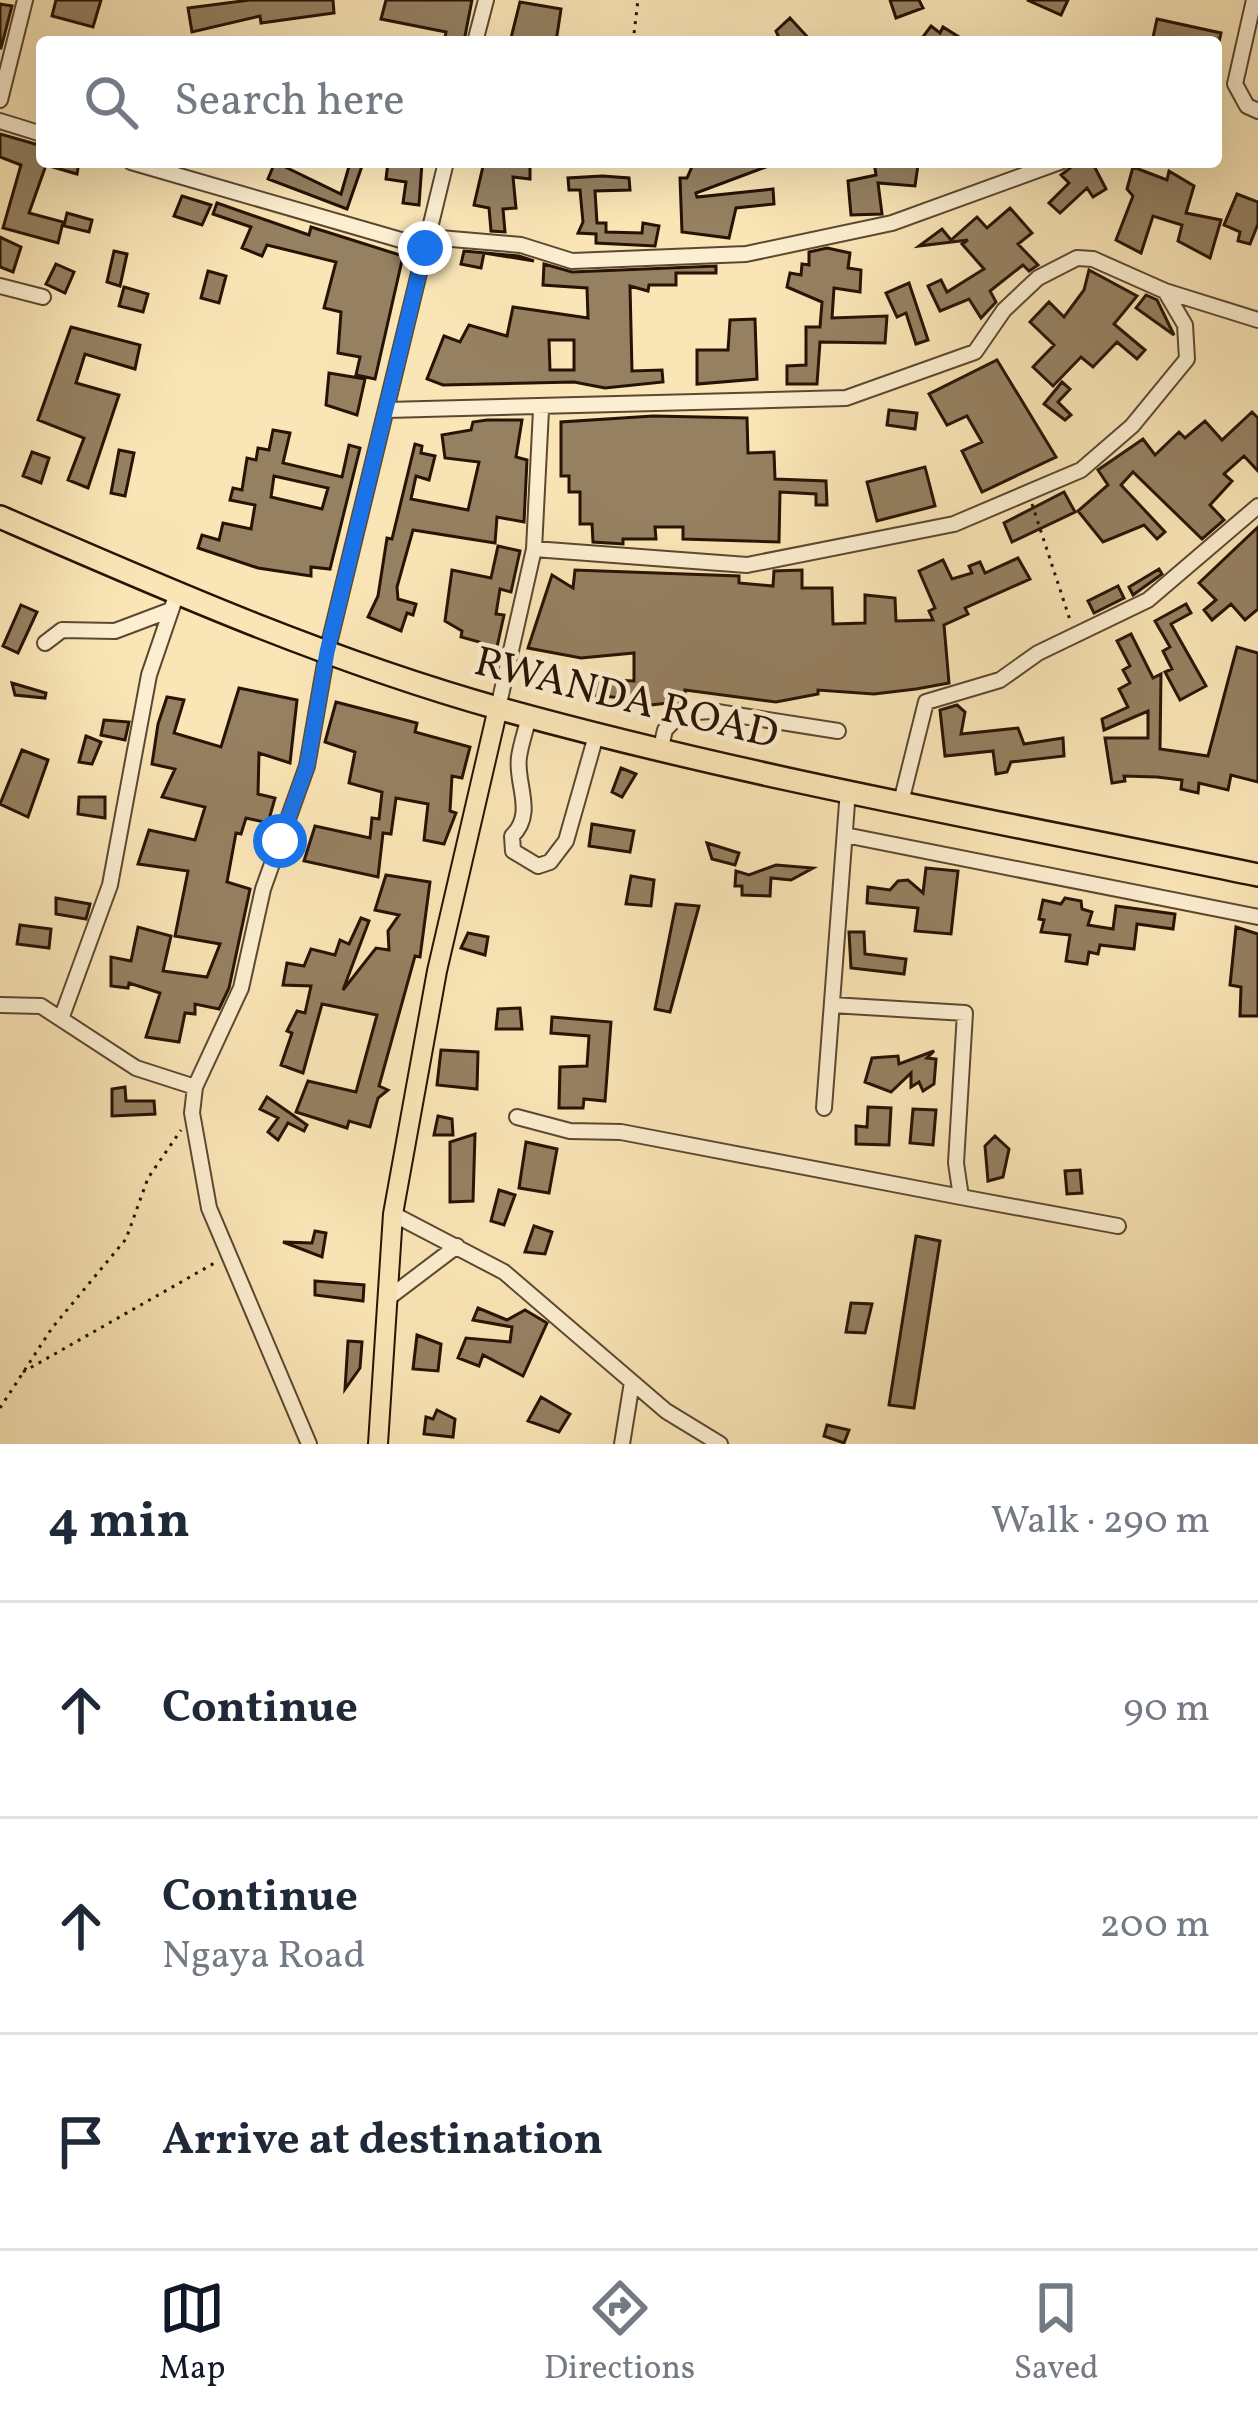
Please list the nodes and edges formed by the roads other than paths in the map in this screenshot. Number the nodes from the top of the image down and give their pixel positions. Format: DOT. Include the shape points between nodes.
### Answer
graph roads {
  1 [pos="25,0"];
  2 [pos="486,0"];
  3 [pos="1254,0"];
  4 [pos="477,36"];
  5 [pos="0,100"];
  6 [pos="1258,111"];
  7 [pos="0,121"];
  8 [pos="36,132"];
  9 [pos="153,168"];
  10 [pos="445,168"];
  11 [pos="1043,168"];
  12 [pos="427,242"];
  13 [pos="0,286"];
  14 [pos="1165,291"];
  15 [pos="43,297"];
  16 [pos="1258,320"];
  17 [pos="387,410"];
  18 [pos="541,410"];
  19 [pos="1258,506"];
  20 [pos="0,517"];
  21 [pos="534,549"];
  22 [pos="172,602"];
  23 [pos="45,643"];
  24 [pos="327,652"];
  25 [pos="498,708"];
  26 [pos="529,716"];
  27 [pos="838,731"];
  28 [pos="597,732"];
  29 [pos="661,747"];
  30 [pos="848,790"];
  31 [pos="901,802"];
  32 [pos="845,835"];
  33 [pos="1258,874"];
  34 [pos="1258,917"];
  35 [pos="0,1005"];
  36 [pos="832,1005"];
  37 [pos="61,1018"];
  38 [pos="195,1087"];
  39 [pos="824,1108"];
  40 [pos="518,1117"];
  41 [pos="962,1197"];
  42 [pos="393,1214"];
  43 [pos="1118,1226"];
  44 [pos="457,1246"];
  45 [pos="387,1299"];
  46 [pos="632,1382"];
  47 [pos="309,1444"];
  48 [pos="378,1444"];
  49 [pos="622,1444"];
  50 [pos="720,1444"];
  1 -- 5 [label="street"];
  2 -- 4 [label="street"];
  3 -- 6 [label="street" via="1235,84"];
  7 -- 8 [label="street"];
  9 -- 12 [label="street"];
  10 -- 12 [label="street"];
  11 -- 12 [label="street" via="892,223 746,254 572,261 521,245"];
  12 -- 17 [label="street"];
  13 -- 15 [label="street"];
  14 -- 16 [label="street"];
  14 -- 18 [label="street" via="1077,258 1038,278 975,352 897,384 796,403"];
  14 -- 21 [label="street" via="1185,325 1187,359 1132,426 1081,470 1029,496 954,524 747,566"];
  17 -- 18 [label="street"];
  17 -- 24 [label="street"];
  18 -- 21 [label="street"];
  19 -- 31 [label="street" via="1148,600 1000,680 926,702"];
  20 -- 22 [label="highway, RWANDA ROAD"];
  21 -- 25 [label="street"];
  22 -- 23 [label="street" via="115,631 62,630"];
  22 -- 24 [label="highway, RWANDA ROAD"];
  22 -- 37 [label="street" via="149,675 110,885"];
  24 -- 25 [label="highway, RWANDA ROAD"];
  24 -- 38 [label="street" via="307,766 263,889 242,988"];
  25 -- 26 [label="highway, RWANDA ROAD"];
  25 -- 42 [label="main road" via="436,971"];
  26 -- 28 [label="highway, RWANDA ROAD"];
  26 -- 28 [label="street" via="518,763 525,796 512,836 513,851 538,866 566,841"];
  27 -- 29 [label="street" via="681,713"];
  28 -- 29 [label="highway, RWANDA ROAD"];
  29 -- 30 [label="highway, RWANDA ROAD"];
  30 -- 31 [label="highway, RWANDA ROAD"];
  30 -- 32 [label="street"];
  31 -- 33 [label="highway, RWANDA ROAD"];
  32 -- 34 [label="street"];
  32 -- 36 [label="street"];
  35 -- 37 [label="street" via="41,1006"];
  36 -- 39 [label="street"];
  36 -- 41 [label="street" via="965,1013 956,1163"];
  37 -- 38 [label="street" via="136,1068"];
  38 -- 47 [label="street" via="192,1114 209,1208"];
  40 -- 41 [label="street"];
  41 -- 43 [label="street"];
  42 -- 44 [label="street"];
  42 -- 45 [label="main road"];
  44 -- 45 [label="street"];
  44 -- 46 [label="street" via="531,1293"];
  45 -- 48 [label="main road"];
  46 -- 49 [label="street"];
  46 -- 50 [label="street"];
}
